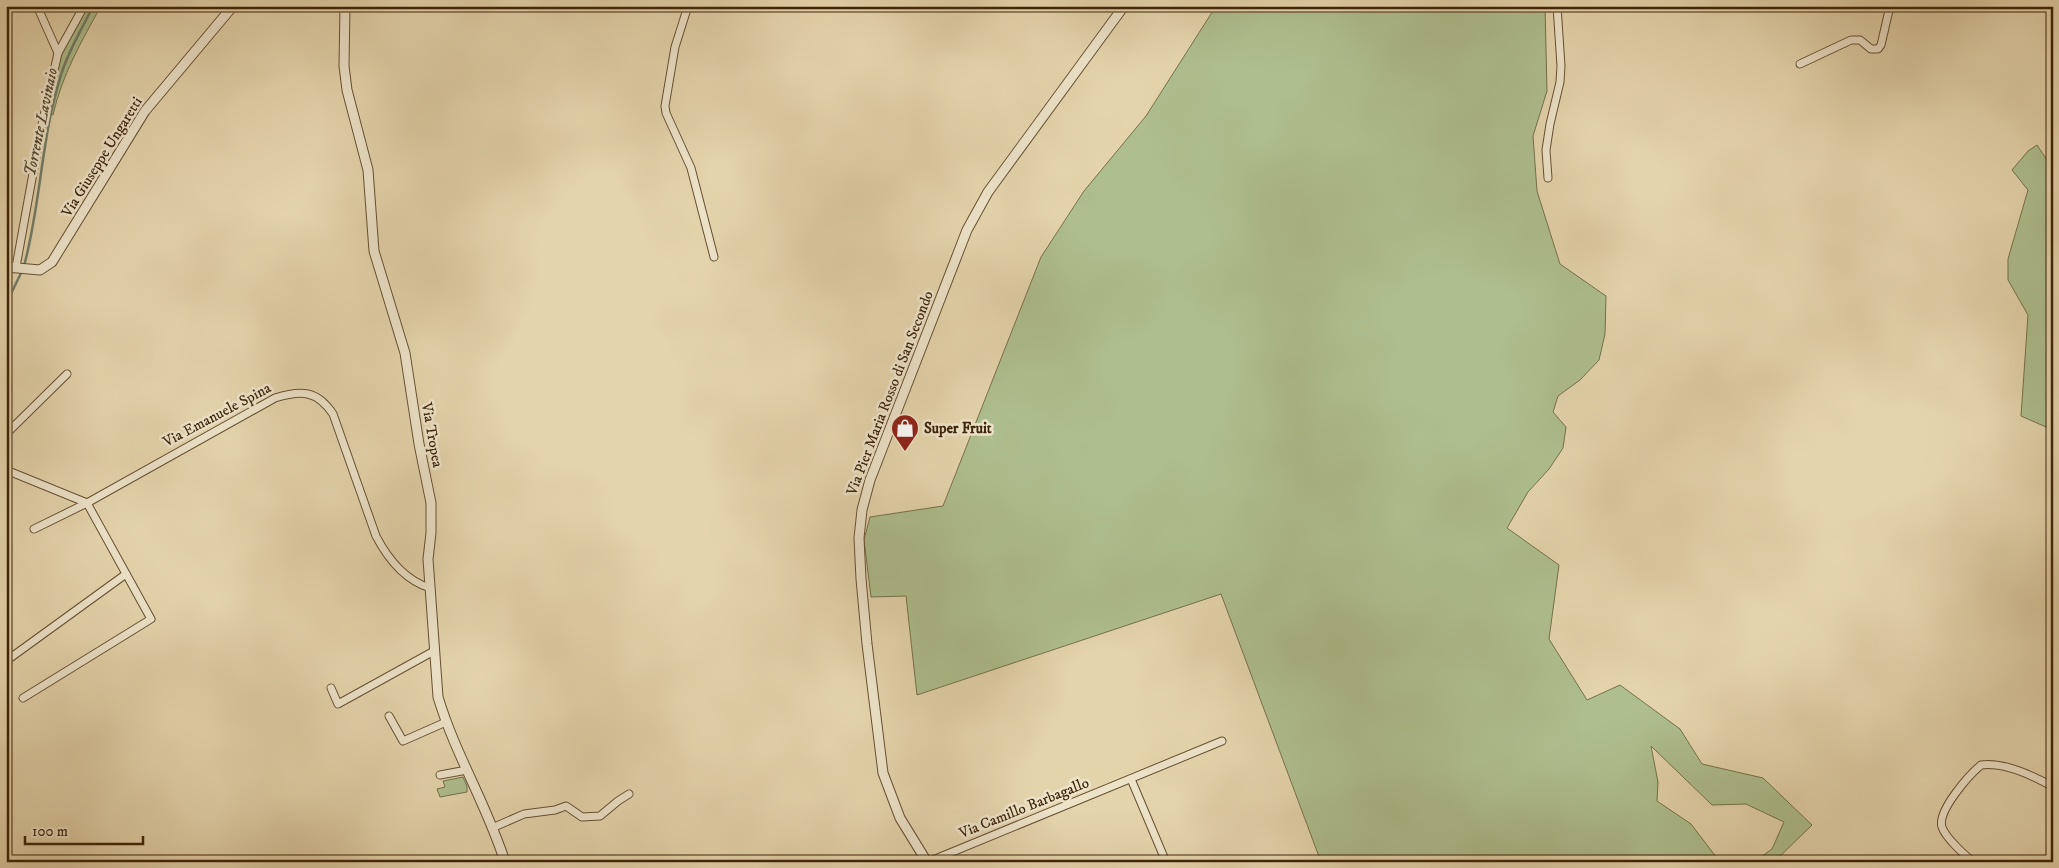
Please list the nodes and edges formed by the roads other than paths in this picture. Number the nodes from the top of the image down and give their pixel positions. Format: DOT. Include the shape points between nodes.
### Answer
graph roads {
  1 [pos="37,6"];
  2 [pos="84,6"];
  3 [pos="233,6"];
  4 [pos="345,6"];
  5 [pos="688,6"];
  6 [pos="1124,6"];
  7 [pos="1557,6"];
  8 [pos="1890,6"];
  9 [pos="58,53"];
  10 [pos="1800,64"];
  11 [pos="1548,178"];
  12 [pos="714,257"];
  13 [pos="17,267"];
  14 [pos="6,268"];
  15 [pos="67,374"];
  16 [pos="6,434"];
  17 [pos="6,470"];
  18 [pos="87,503"];
  19 [pos="34,530"];
  20 [pos="126,574"];
  21 [pos="430,588"];
  22 [pos="434,651"];
  23 [pos="6,661"];
  24 [pos="331,688"];
  25 [pos="23,698"];
  26 [pos="389,716"];
  27 [pos="446,722"];
  28 [pos="1222,741"];
  29 [pos="467,770"];
  30 [pos="440,775"];
  31 [pos="1131,779"];
  32 [pos="2053,787"];
  33 [pos="630,794"];
  34 [pos="492,828"];
  35 [pos="505,862"];
  36 [pos="928,862"];
  37 [pos="1166,862"];
  38 [pos="1974,862"];
  1 -- 9 [label="street"];
  2 -- 9 [label="street"];
  3 -- 13 [label="street, Via Giuseppe Ungaretti" via="145,111 52,262 40,270"];
  4 -- 21 [label="street, Via Tropea" via="344,66 368,170 374,251 405,353 431,503"];
  5 -- 12 [label="street" via="675,48 665,106 691,168"];
  6 -- 36 [label="street, Via Pier Maria Rosso di San Secondo" via="988,192 967,230 870,480 862,510 861,579 883,773 900,818"];
  7 -- 11 [label="street" via="1561,66 1546,150"];
  8 -- 10 [label="street" via="1878,49 1871,49 1856,39"];
  9 -- 13 [label="street"];
  13 -- 14 [label="street"];
  15 -- 16 [label="street"];
  17 -- 18 [label="street"];
  18 -- 19 [label="street, Via Emanuele Spina"];
  18 -- 20 [label="street"];
  18 -- 21 [label="street, Via Emanuele Spina" via="275,398 291,393 312,395 322,399 333,414 384,551 410,579"];
  20 -- 23 [label="street"];
  20 -- 25 [label="street" via="151,619"];
  21 -- 22 [label="street, Via Tropea"];
  22 -- 24 [label="street" via="338,704"];
  22 -- 27 [label="street, Via Tropea" via="438,697"];
  26 -- 27 [label="street" via="403,741"];
  27 -- 29 [label="street, Via Tropea"];
  28 -- 31 [label="street, Via Camillo Barbagallo"];
  29 -- 30 [label="street"];
  29 -- 34 [label="street, Via Tropea"];
  31 -- 36 [label="street, Via Camillo Barbagallo"];
  31 -- 37 [label="street"];
  32 -- 38 [label="street" via="1998,765 1981,765 1972,773 1953,797 1941,820 1947,835"];
  33 -- 34 [label="street" via="600,816 582,817 566,806 524,814"];
  34 -- 35 [label="street, Via Tropea"];
}
